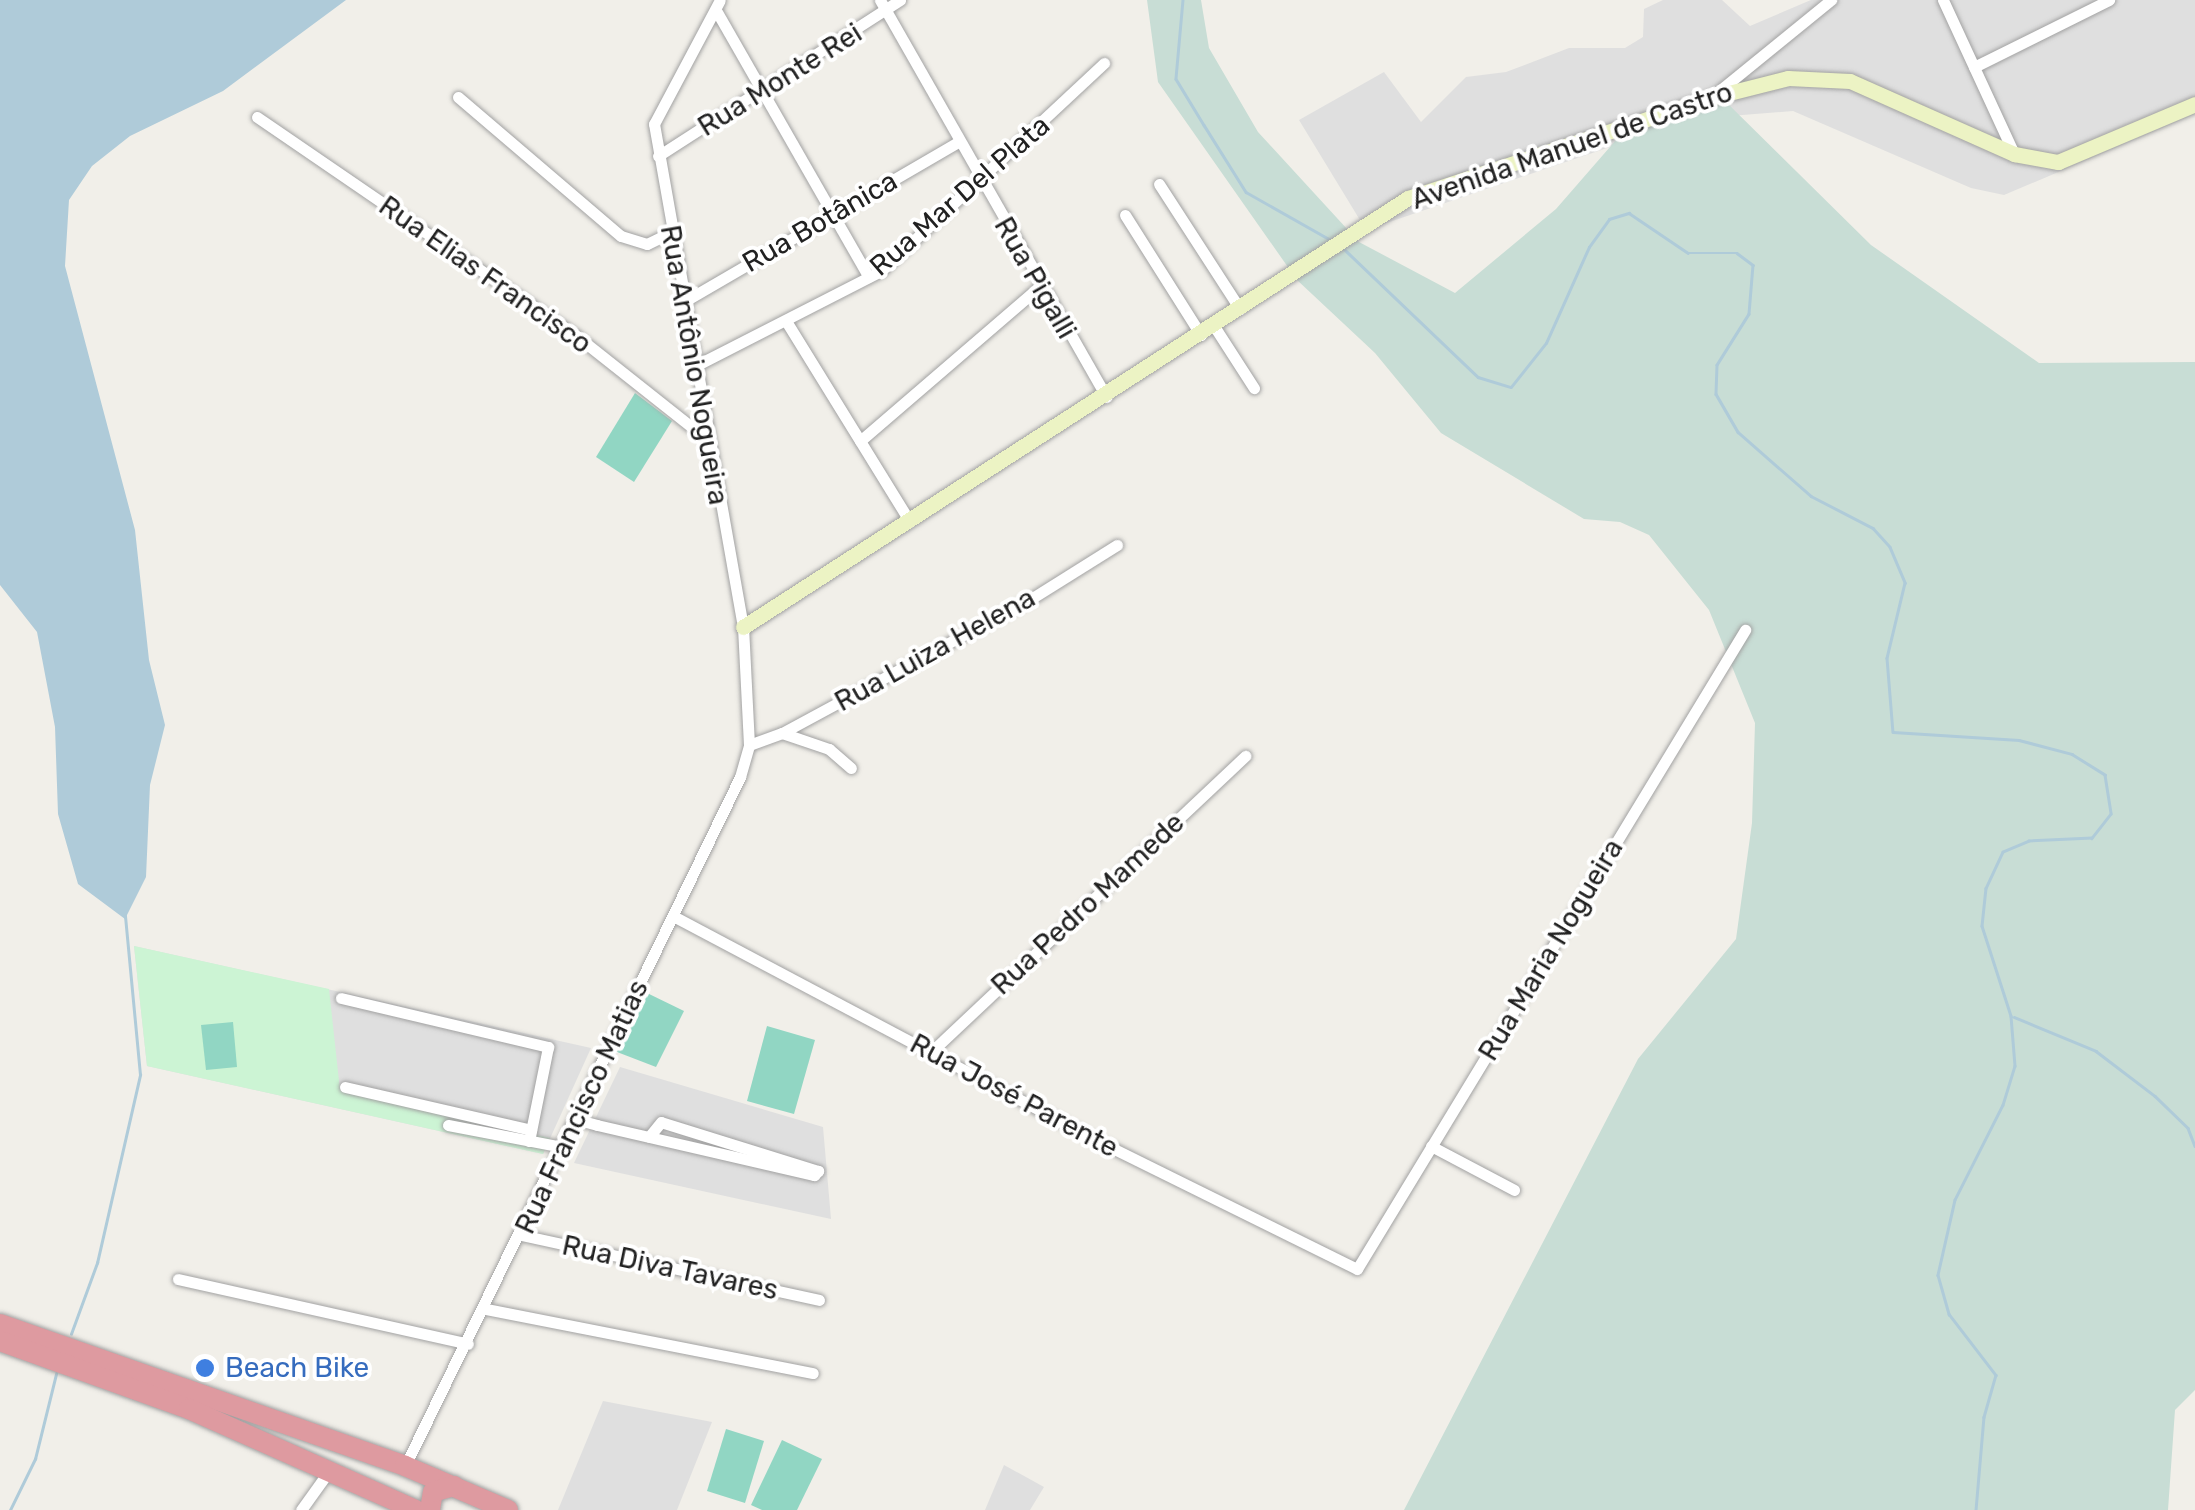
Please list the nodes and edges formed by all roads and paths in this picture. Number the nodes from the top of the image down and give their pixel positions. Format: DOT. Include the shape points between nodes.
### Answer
graph roads {
  1 [pos="900,0"];
  2 [pos="1831,0"];
  3 [pos="1943,0"];
  4 [pos="2108,0"];
  5 [pos="718,6"];
  6 [pos="885,6"];
  7 [pos="1104,63"];
  8 [pos="1974,67"];
  9 [pos="765,91"];
  10 [pos="458,97"];
  11 [pos="1712,97"];
  12 [pos="2195,104"];
  13 [pos="257,117"];
  14 [pos="956,142"];
  15 [pos="2014,154"];
  16 [pos="658,156"];
  17 [pos="980,184"];
  18 [pos="1159,184"];
  19 [pos="832,214"];
  20 [pos="1124,215"];
  21 [pos="670,233"];
  22 [pos="869,278"];
  23 [pos="1038,288"];
  24 [pos="684,301"];
  25 [pos="1240,309"];
  26 [pos="786,321"];
  27 [pos="1208,331"];
  28 [pos="695,366"];
  29 [pos="1254,388"];
  30 [pos="1106,398"];
  31 [pos="708,440"];
  32 [pos="860,442"];
  33 [pos="910,522"];
  34 [pos="1117,545"];
  35 [pos="743,627"];
  36 [pos="1746,630"];
  37 [pos="782,733"];
  38 [pos="749,745"];
  39 [pos="1245,756"];
  40 [pos="851,768"];
  41 [pos="674,916"];
  42 [pos="341,998"];
  43 [pos="931,1052"];
  44 [pos="346,1087"];
  45 [pos="575,1119"];
  46 [pos="448,1124"];
  47 [pos="530,1135"];
  48 [pos="648,1137"];
  49 [pos="1431,1146"];
  50 [pos="562,1147"];
  51 [pos="1514,1190"];
  52 [pos="521,1235"];
  53 [pos="1357,1270"];
  54 [pos="178,1279"];
  55 [pos="819,1300"];
  56 [pos="486,1309"];
  57 [pos="0,1324"];
  58 [pos="0,1341"];
  59 [pos="468,1344"];
  60 [pos="813,1373"];
  61 [pos="405,1466"];
  62 [pos="329,1471"];
  63 [pos="454,1486"];
  64 [pos="301,1510"];
  65 [pos="416,1510"];
  66 [pos="430,1510"];
  67 [pos="508,1510"];
  1 -- 6 [label="street, Rua Monte Rei"];
  2 -- 11 [label="street"];
  3 -- 8 [label="street"];
  4 -- 8 [label="street"];
  5 -- 9 [label="street"];
  5 -- 16 [label="street, Rua Antônio Nogueira" via="654,118"];
  6 -- 9 [label="street, Rua Monte Rei"];
  6 -- 14 [label="street, Rua Pigalli"];
  7 -- 17 [label="street, Rua Mar Del Plata"];
  8 -- 15 [label="street"];
  9 -- 16 [label="street, Rua Monte Rei"];
  9 -- 19 [label="street"];
  10 -- 21 [label="street" via="621,236 647,244"];
  11 -- 15 [label="street, Avenida Manuel de Castro" via="1788,78 1840,79"];
  11 -- 25 [label="street, Avenida Manuel de Castro" via="1408,198"];
  12 -- 15 [label="street, Avenida Manuel de Castro" via="2082,157 2058,162"];
  13 -- 31 [label="street, Rua Elias Francisco" via="578,337"];
  14 -- 17 [label="street, Rua Pigalli"];
  14 -- 19 [label="street, Rua Botânica"];
  16 -- 21 [label="street, Rua Antônio Nogueira"];
  17 -- 22 [label="street, Rua Mar Del Plata"];
  17 -- 23 [label="street, Rua Pigalli"];
  18 -- 25 [label="street"];
  19 -- 22 [label="street"];
  19 -- 24 [label="street, Rua Botânica"];
  20 -- 27 [label="street"];
  21 -- 24 [label="street, Rua Antônio Nogueira"];
  22 -- 26 [label="street, Rua Mar Del Plata"];
  23 -- 30 [label="street, Rua Pigalli"];
  23 -- 32 [label="street"];
  24 -- 28 [label="street, Rua Antônio Nogueira"];
  25 -- 27 [label="street, Avenida Manuel de Castro"];
  26 -- 28 [label="street, Rua Mar Del Plata"];
  26 -- 32 [label="street"];
  27 -- 29 [label="street"];
  27 -- 30 [label="street, Avenida Manuel de Castro"];
  28 -- 31 [label="street, Rua Antônio Nogueira"];
  30 -- 33 [label="street, Avenida Manuel de Castro"];
  31 -- 35 [label="street, Rua Antônio Nogueira"];
  32 -- 33 [label="street"];
  33 -- 35 [label="street, Avenida Manuel de Castro"];
  34 -- 37 [label="street, Rua Luiza Helena"];
  35 -- 38 [label="street, Rua Antônio Nogueira"];
  36 -- 49 [label="street, Rua Maria Nogueira"];
  37 -- 38 [label="street, Rua Luiza Helena"];
  37 -- 40 [label="street" via="829,749"];
  38 -- 41 [label="street, Rua Francisco Matias"];
  39 -- 43 [label="street, Rua Pedro Mamede"];
  41 -- 43 [label="street, Rua José Parente"];
  41 -- 45 [label="street, Rua Francisco Matias"];
  42 -- 47 [label="street" via="548,1047"];
  43 -- 53 [label="street, Rua José Parente"];
  44 -- 47 [label="street"];
  45 -- 48 [label="street"];
  45 -- 50 [label="street, Rua Francisco Matias"];
  46 -- 47 [label="street"];
  47 -- 50 [label="street"];
  48 -- 48 [label="street" via="814,1175 818,1173 661,1122"];
  49 -- 51 [label="street"];
  49 -- 53 [label="street, Rua Maria Nogueira"];
  50 -- 52 [label="street, Rua Francisco Matias"];
  52 -- 55 [label="street, Rua Diva Tavares"];
  52 -- 56 [label="street, Rua Francisco Matias"];
  54 -- 59 [label="street"];
  56 -- 59 [label="street, Rua Francisco Matias"];
  56 -- 60 [label="street"];
  57 -- 61 [label="highway"];
  58 -- 62 [label="highway" via="189,1410"];
  59 -- 61 [label="street, Rua Francisco Matias"];
  61 -- 63 [label="highway"];
  62 -- 64 [label="street"];
  62 -- 65 [label="highway"];
  63 -- 66 [label="highway" via="432,1492"];
  63 -- 67 [label="highway"];
}
